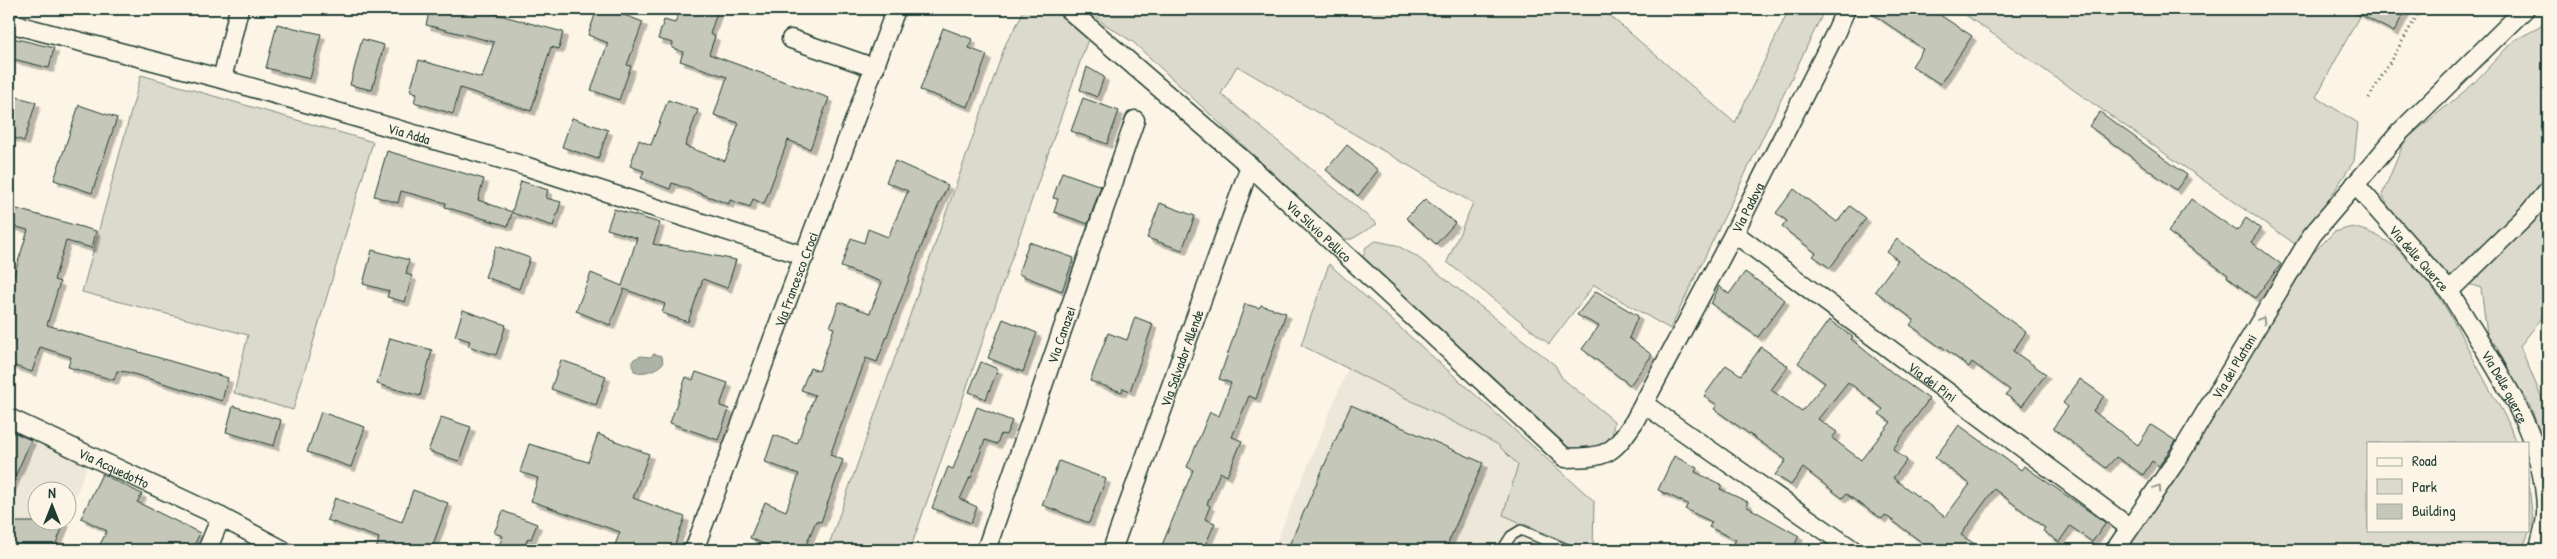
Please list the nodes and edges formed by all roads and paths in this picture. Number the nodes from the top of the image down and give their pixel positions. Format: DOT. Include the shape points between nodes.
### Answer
graph roads {
  1 [pos="239,9"];
  2 [pos="896,9"];
  3 [pos="1068,9"];
  4 [pos="1846,9"];
  5 [pos="2421,9"];
  6 [pos="2525,9"];
  7 [pos="9,23"];
  8 [pos="791,39"];
  9 [pos="875,68"];
  10 [pos="222,79"];
  11 [pos="2369,98"];
  12 [pos="1136,120"];
  13 [pos="1250,166"];
  14 [pos="2355,184"];
  15 [pos="2548,190"];
  16 [pos="1734,233"];
  17 [pos="805,256"];
  18 [pos="2449,291"];
  19 [pos="1644,404"];
  20 [pos="9,418"];
  21 [pos="1565,458"];
  22 [pos="221,517"];
  23 [pos="2130,528"];
  24 [pos="207,550"];
  25 [pos="283,550"];
  26 [pos="694,550"];
  27 [pos="986,550"];
  28 [pos="1112,550"];
  29 [pos="1502,550"];
  30 [pos="1568,550"];
  31 [pos="1853,550"];
  32 [pos="2115,550"];
  33 [pos="2539,550"];
  1 -- 10 [label="street"];
  2 -- 9 [label="street, Via Francesco Croci"];
  3 -- 13 [label="street, Via Silvio Pellico"];
  4 -- 16 [label="street, Via Padova"];
  5 -- 11 [label="path"];
  6 -- 14 [label="street, Via dei Platani" via="2400,132"];
  7 -- 10 [label="street, Via Adda"];
  8 -- 9 [label="street"];
  9 -- 17 [label="street, Via Francesco Croci"];
  10 -- 17 [label="street, Via Adda" via="525,166"];
  12 -- 27 [label="street, Via Canazei"];
  13 -- 21 [label="street, Via Silvio Pellico"];
  13 -- 28 [label="street, Via Salvador Allende"];
  14 -- 18 [label="street, Via delle Querce"];
  23 -- 14 [label="street, Via dei Platani, one-way" via="2178,458 2312,236"];
  15 -- 18 [label="street, Via delle Querce"];
  16 -- 19 [label="street, Via Padova"];
  16 -- 23 [label="street, Via dei Pini"];
  17 -- 26 [label="street, Via Francesco Croci"];
  18 -- 33 [label="street, Via Delle querce" via="2525,421 2543,475 2546,511"];
  19 -- 21 [label="street, Via Padova" via="1617,447 1595,457"];
  19 -- 31 [label="street"];
  20 -- 22 [label="street, Via Acquedotto"];
  22 -- 24 [label="street"];
  22 -- 25 [label="street, Via Acquedotto"];
  23 -- 32 [label="street, Via dei Platani"];
  29 -- 30 [label="lane" via="1510,536 1521,530"];
}
